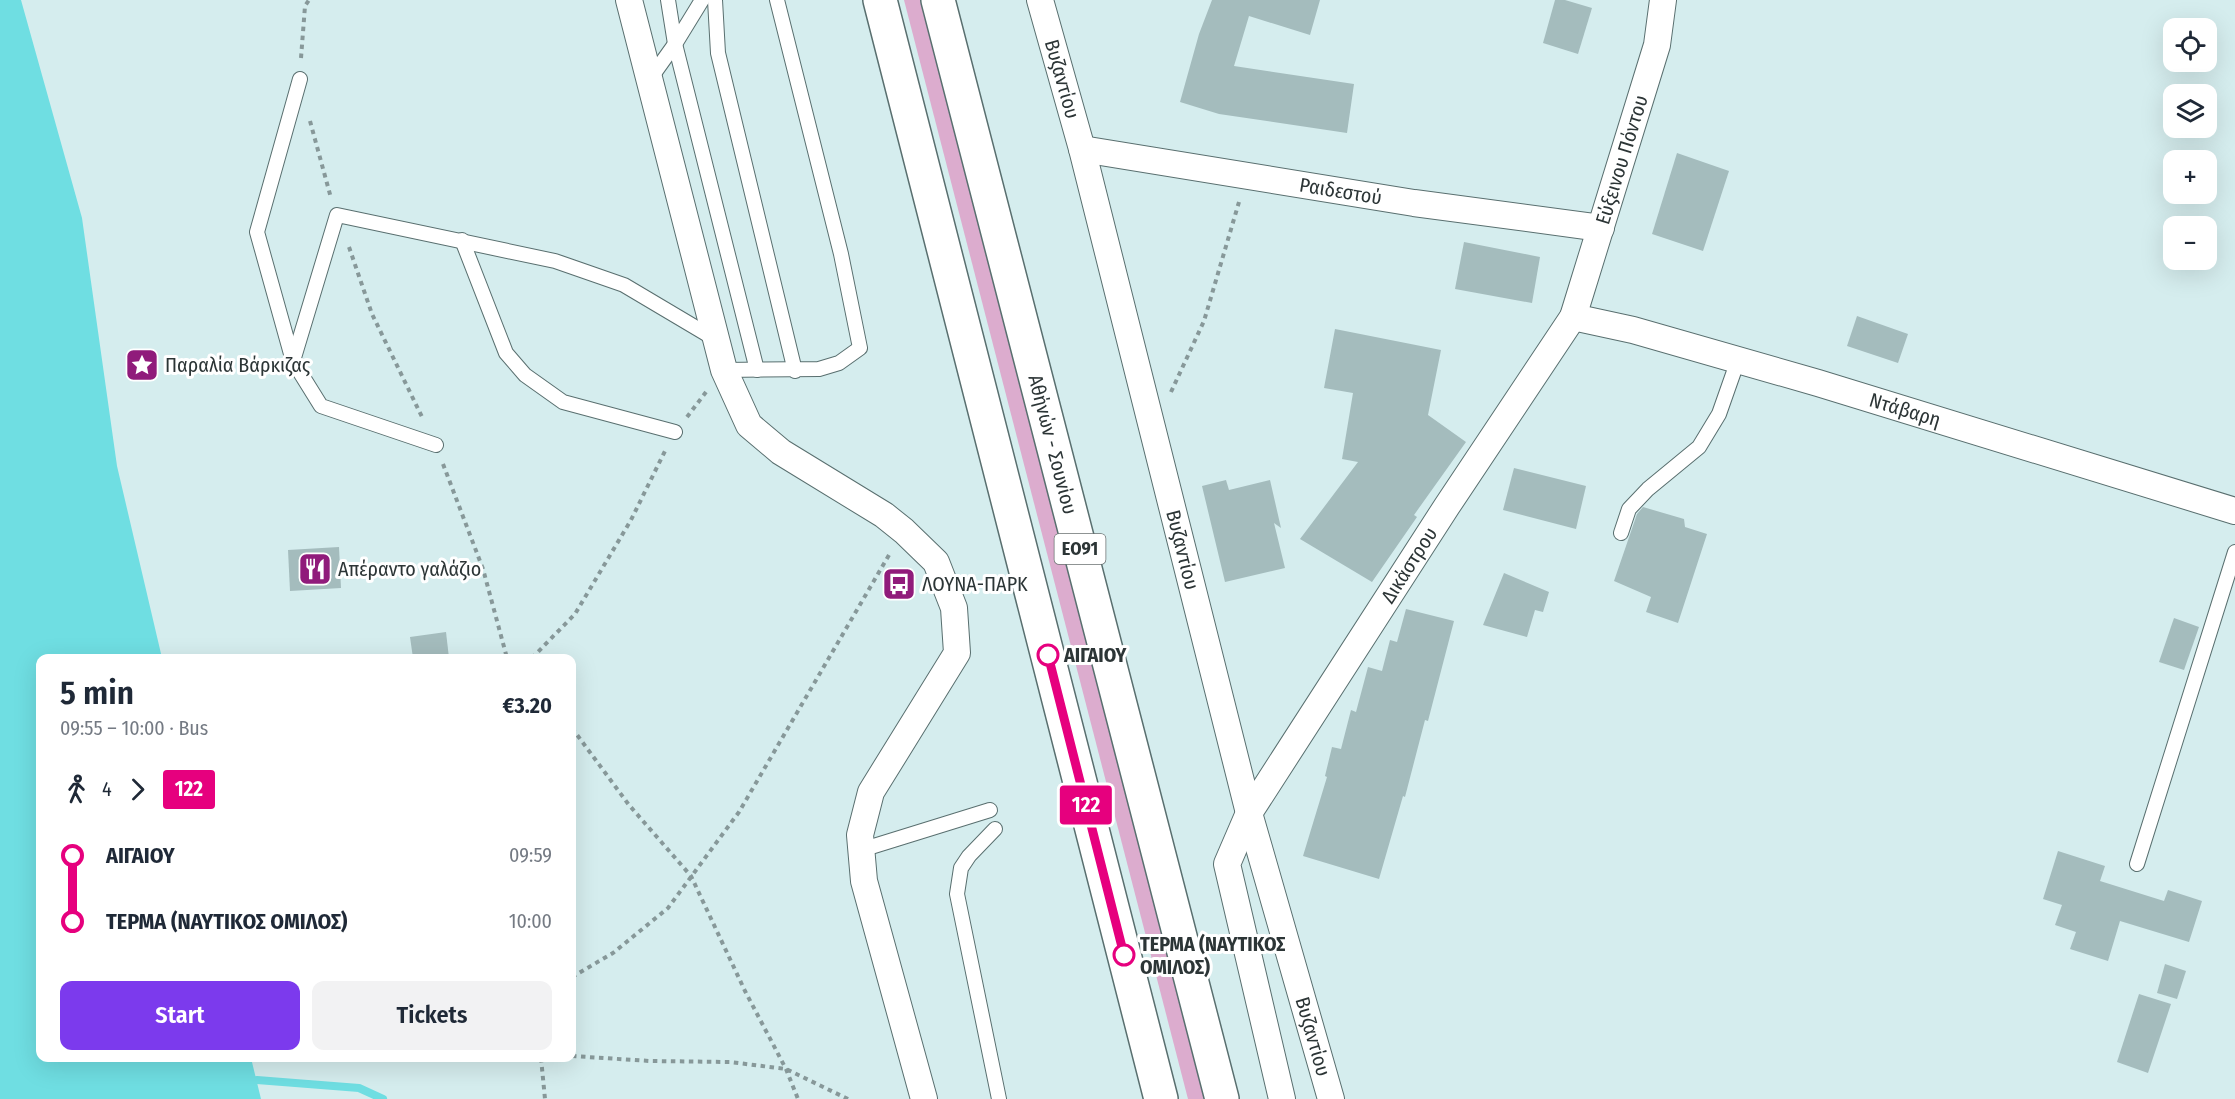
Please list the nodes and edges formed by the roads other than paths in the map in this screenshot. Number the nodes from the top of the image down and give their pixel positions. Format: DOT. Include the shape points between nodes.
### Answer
graph roads {
  1 [pos="630,0"];
  2 [pos="668,0"];
  3 [pos="702,0"];
  4 [pos="715,0"];
  5 [pos="777,0"];
  6 [pos="880,0"];
  7 [pos="938,0"];
  8 [pos="1040,0"];
  9 [pos="1663,0"];
  10 [pos="675,44"];
  11 [pos="300,79"];
  12 [pos="650,79"];
  13 [pos="1082,149"];
  14 [pos="1601,228"];
  15 [pos="462,240"];
  16 [pos="1573,317"];
  17 [pos="715,339"];
  18 [pos="1738,360"];
  19 [pos="293,361"];
  20 [pos="724,370"];
  21 [pos="757,370"];
  22 [pos="795,371"];
  23 [pos="675,432"];
  24 [pos="436,445"];
  25 [pos="2235,511"];
  26 [pos="1621,532"];
  27 [pos="2235,552"];
  28 [pos="990,810"];
  29 [pos="1249,813"];
  30 [pos="994,829"];
  31 [pos="861,850"];
  32 [pos="2137,864"];
  33 [pos="924,1099"];
  34 [pos="999,1099"];
  35 [pos="1161,1099"];
  36 [pos="1222,1099"];
  37 [pos="1282,1099"];
  38 [pos="1331,1099"];
  1 -- 12 [label="street"];
  2 -- 10 [label="lane"];
  3 -- 10 [label="lane"];
  4 -- 22 [label="lane" via="718,53"];
  5 -- 22 [label="lane" via="841,254 860,348 839,363"];
  6 -- 35 [label="main road, ΕΟ91"];
  7 -- 36 [label="main road, Αθήνών - Σουνίου / ΕΟ91"];
  8 -- 13 [label="street, Βυζαντίου"];
  9 -- 14 [label="street, Εύξεινου Πόντου" via="1657,45"];
  10 -- 12 [label="lane"];
  10 -- 21 [label="lane"];
  11 -- 19 [label="lane" via="256,232"];
  12 -- 17 [label="street"];
  13 -- 14 [label="street, Ραιδεστού" via="1414,203"];
  13 -- 29 [label="street, Βυζαντίου"];
  14 -- 16 [label="street, Εύξεινου Πόντου"];
  15 -- 17 [label="lane" via="555,261 624,285"];
  15 -- 19 [label="lane" via="337,215"];
  15 -- 23 [label="lane" via="506,354 525,375 563,402"];
  16 -- 18 [label="street, Ντάβαρη"];
  16 -- 29 [label="street, Δικάστρου"];
  17 -- 20 [label="street"];
  18 -- 25 [label="street, Ντάβαρη"];
  18 -- 26 [label="lane" via="1719,414 1699,447 1629,509"];
  19 -- 24 [label="lane" via="321,406"];
  20 -- 21 [label="lane"];
  20 -- 31 [label="street" via="749,425 781,452 904,531 936,562 954,608 957,653 871,792 860,835"];
  21 -- 22 [label="lane"];
  27 -- 32 [label="lane"];
  28 -- 31 [label="lane"];
  29 -- 37 [label="street, Δικάστρου" via="1227,864"];
  29 -- 38 [label="street, Βυζαντίου"];
  30 -- 34 [label="lane" via="961,868 957,894"];
  31 -- 33 [label="street" via="864,881"];
}
